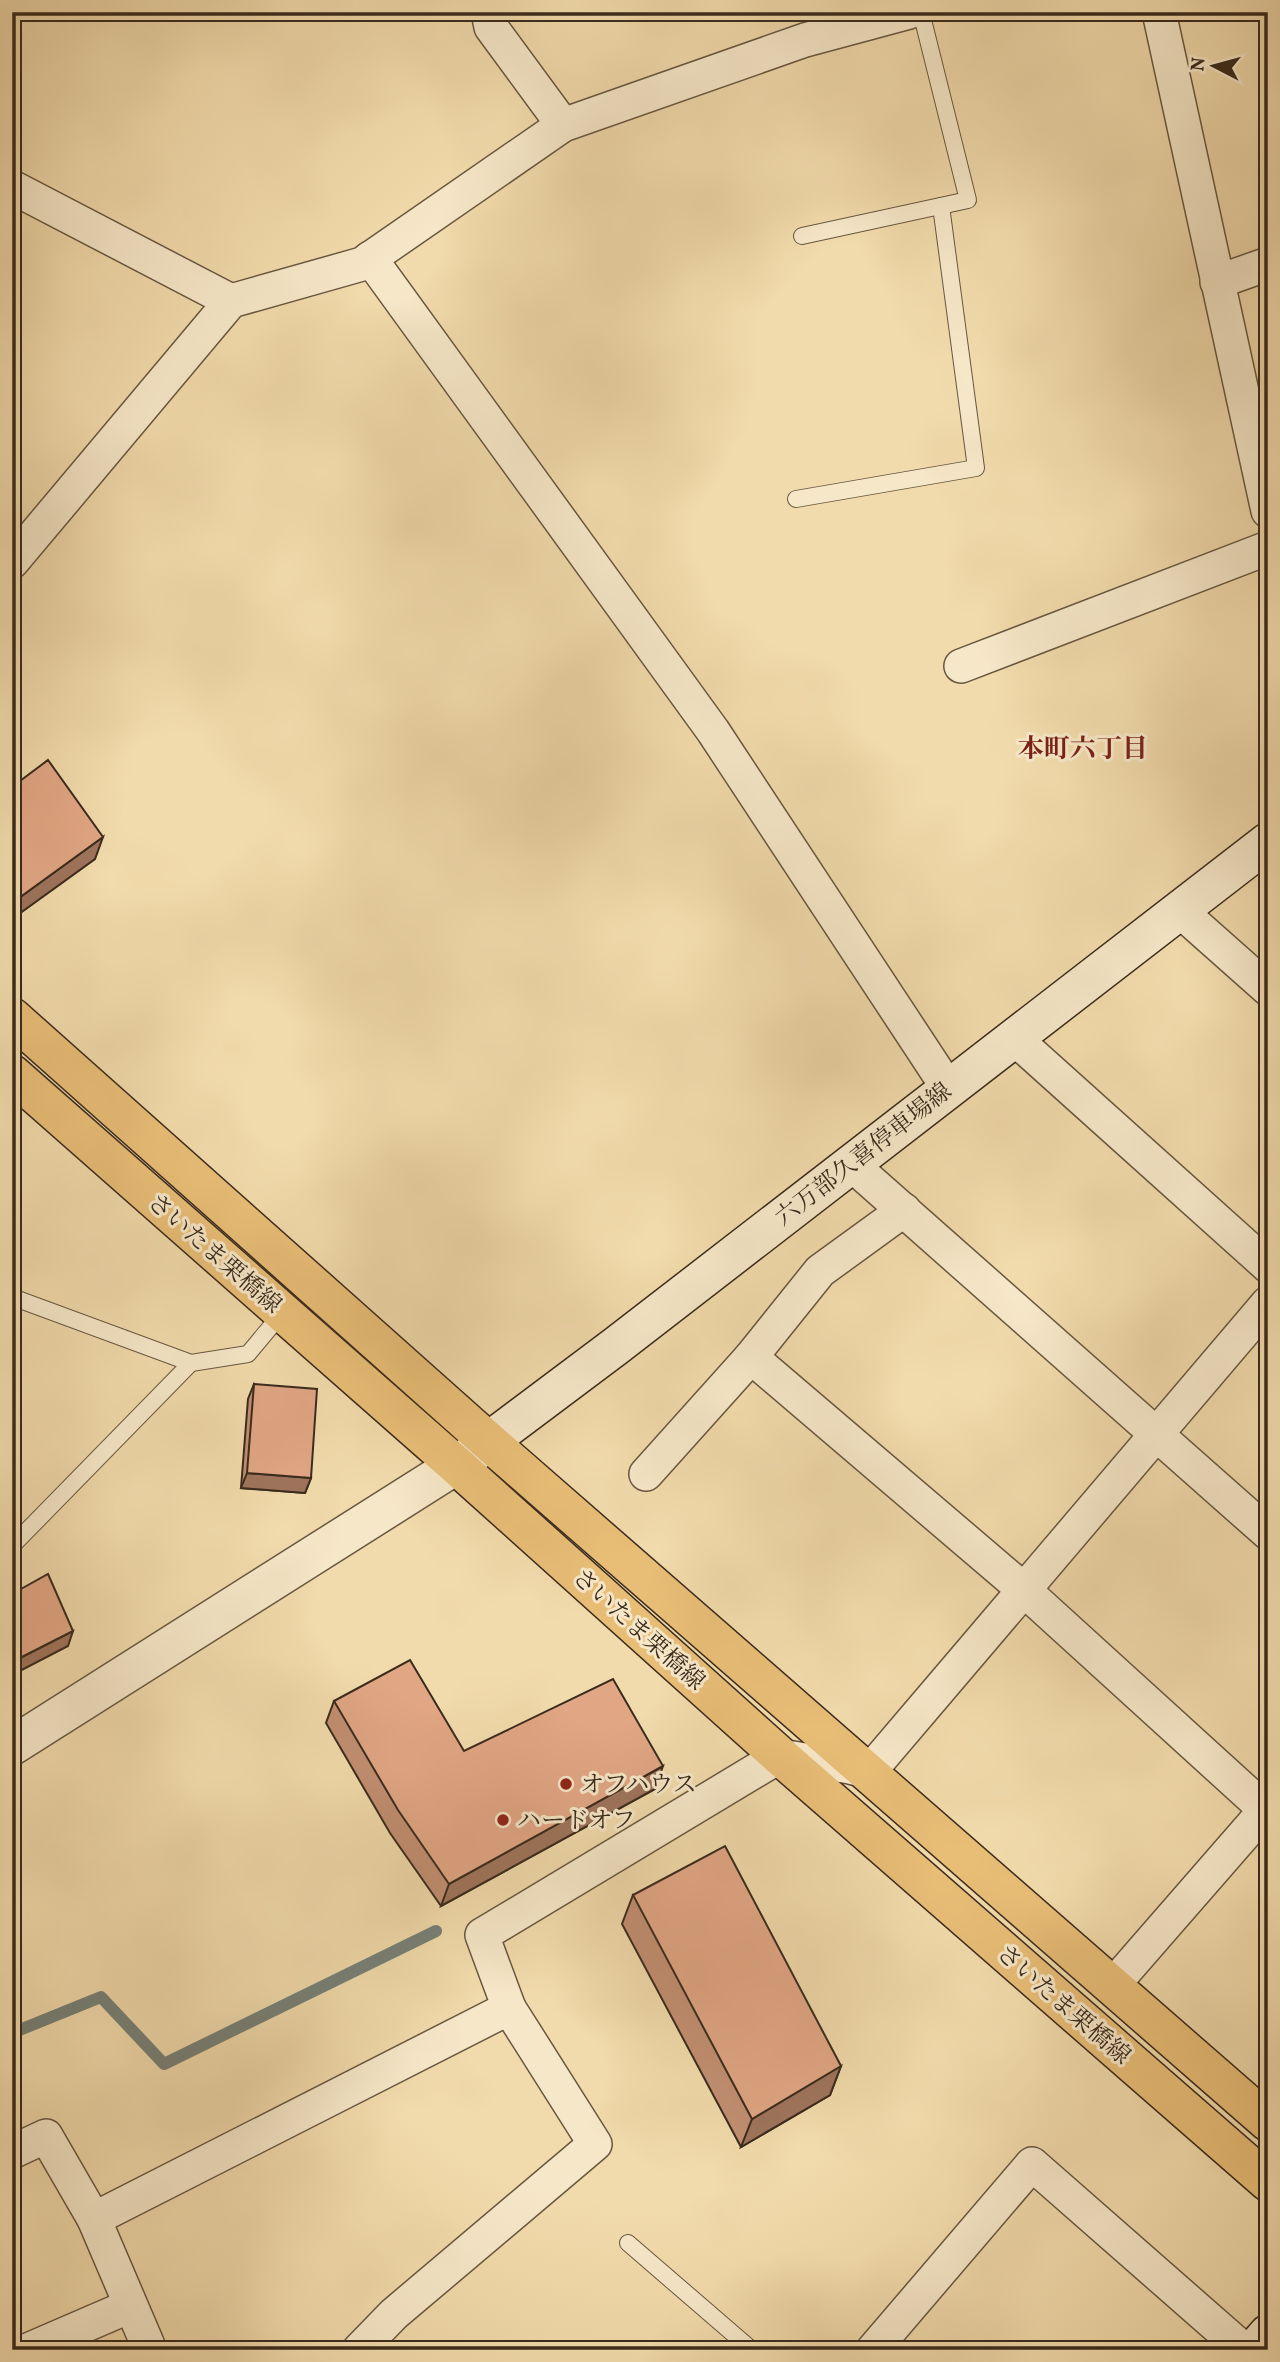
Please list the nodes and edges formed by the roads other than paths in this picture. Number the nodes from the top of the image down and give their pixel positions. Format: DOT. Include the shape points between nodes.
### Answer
graph roads {
  1 [pos="488,12"];
  2 [pos="909,12"];
  3 [pos="921,12"];
  4 [pos="1159,12"];
  5 [pos="818,24"];
  6 [pos="563,125"];
  7 [pos="12,187"];
  8 [pos="941,206"];
  9 [pos="802,236"];
  10 [pos="370,258"];
  11 [pos="1268,264"];
  12 [pos="1217,282"];
  13 [pos="231,301"];
  14 [pos="796,499"];
  15 [pos="1268,511"];
  16 [pos="1268,548"];
  17 [pos="12,562"];
  18 [pos="961,666"];
  19 [pos="1268,842"];
  20 [pos="1178,910"];
  21 [pos="1268,989"];
  22 [pos="12,1017"];
  23 [pos="1013,1037"];
  24 [pos="12,1074"];
  25 [pos="948,1088"];
  26 [pos="851,1164"];
  27 [pos="904,1210"];
  28 [pos="1268,1266"];
  29 [pos="12,1297"];
  30 [pos="1268,1303"];
  31 [pos="283,1312"];
  32 [pos="751,1357"];
  33 [pos="191,1363"];
  34 [pos="1156,1434"];
  35 [pos="489,1442"];
  36 [pos="456,1465"];
  37 [pos="646,1474"];
  38 [pos="1268,1533"];
  39 [pos="12,1545"];
  40 [pos="1024,1590"];
  41 [pos="12,1746"];
  42 [pos="780,1756"];
  43 [pos="869,1772"];
  44 [pos="1267,1809"];
  45 [pos="1113,1985"];
  46 [pos="509,2008"];
  47 [pos="1268,2122"];
  48 [pos="12,2152"];
  49 [pos="1268,2182"];
  50 [pos="94,2219"];
  51 [pos="628,2243"];
  52 [pos="130,2306"];
  53 [pos="1268,2334"];
  54 [pos="28,2350"];
  55 [pos="150,2350"];
  56 [pos="359,2350"];
  57 [pos="751,2350"];
  58 [pos="873,2350"];
  59 [pos="1244,2350"];
  60 [pos="1254,2350"];
  1 -- 6 [label="street" via="491,27"];
  2 -- 5 [label="street"];
  3 -- 8 [label="lane" via="968,200"];
  4 -- 12 [label="street"];
  5 -- 6 [label="street"];
  6 -- 10 [label="street"];
  7 -- 13 [label="street"];
  8 -- 9 [label="lane"];
  8 -- 14 [label="lane" via="976,468"];
  10 -- 13 [label="street"];
  10 -- 25 [label="street" via="713,731"];
  11 -- 12 [label="street"];
  12 -- 15 [label="street"];
  13 -- 17 [label="street"];
  16 -- 18 [label="street"];
  19 -- 20 [label="main road, 六万部久喜停車場線"];
  20 -- 21 [label="street"];
  20 -- 23 [label="main road, 六万部久喜停車場線"];
  22 -- 35 [label="main road, さいたま栗橋線"];
  23 -- 25 [label="main road, 六万部久喜停車場線"];
  23 -- 28 [label="street"];
  24 -- 31 [label="main road, さいたま栗橋線"];
  25 -- 26 [label="main road, 六万部久喜停車場線"];
  26 -- 27 [label="street"];
  26 -- 35 [label="main road, 六万部久喜停車場線"];
  27 -- 32 [label="street" via="820,1271"];
  27 -- 34 [label="street"];
  29 -- 33 [label="lane"];
  30 -- 34 [label="street"];
  31 -- 33 [label="lane" via="248,1354"];
  31 -- 36 [label="main road, さいたま栗橋線"];
  32 -- 37 [label="street"];
  32 -- 40 [label="street"];
  33 -- 39 [label="lane"];
  34 -- 38 [label="street"];
  34 -- 40 [label="street"];
  35 -- 36 [label="main road, 六万部久喜停車場線"];
  35 -- 43 [label="main road, さいたま栗橋線"];
  36 -- 41 [label="main road, 六万部久喜停車場線"];
  36 -- 42 [label="main road, さいたま栗橋線"];
  40 -- 43 [label="street"];
  40 -- 44 [label="street"];
  42 -- 43 [label="street"];
  42 -- 46 [label="street" via="482,1935"];
  42 -- 49 [label="main road, さいたま栗橋線"];
  43 -- 45 [label="main road, さいたま栗橋線"];
  44 -- 45 [label="street"];
  45 -- 47 [label="main road, さいたま栗橋線"];
  46 -- 50 [label="street"];
  46 -- 56 [label="street" via="595,2144 394,2314"];
  48 -- 50 [label="street" via="46,2136"];
  50 -- 52 [label="street"];
  51 -- 57 [label="lane"];
  52 -- 54 [label="street"];
  52 -- 55 [label="street"];
  53 -- 60 [label="main road"];
  58 -- 59 [label="street" via="1032,2164"];
}
